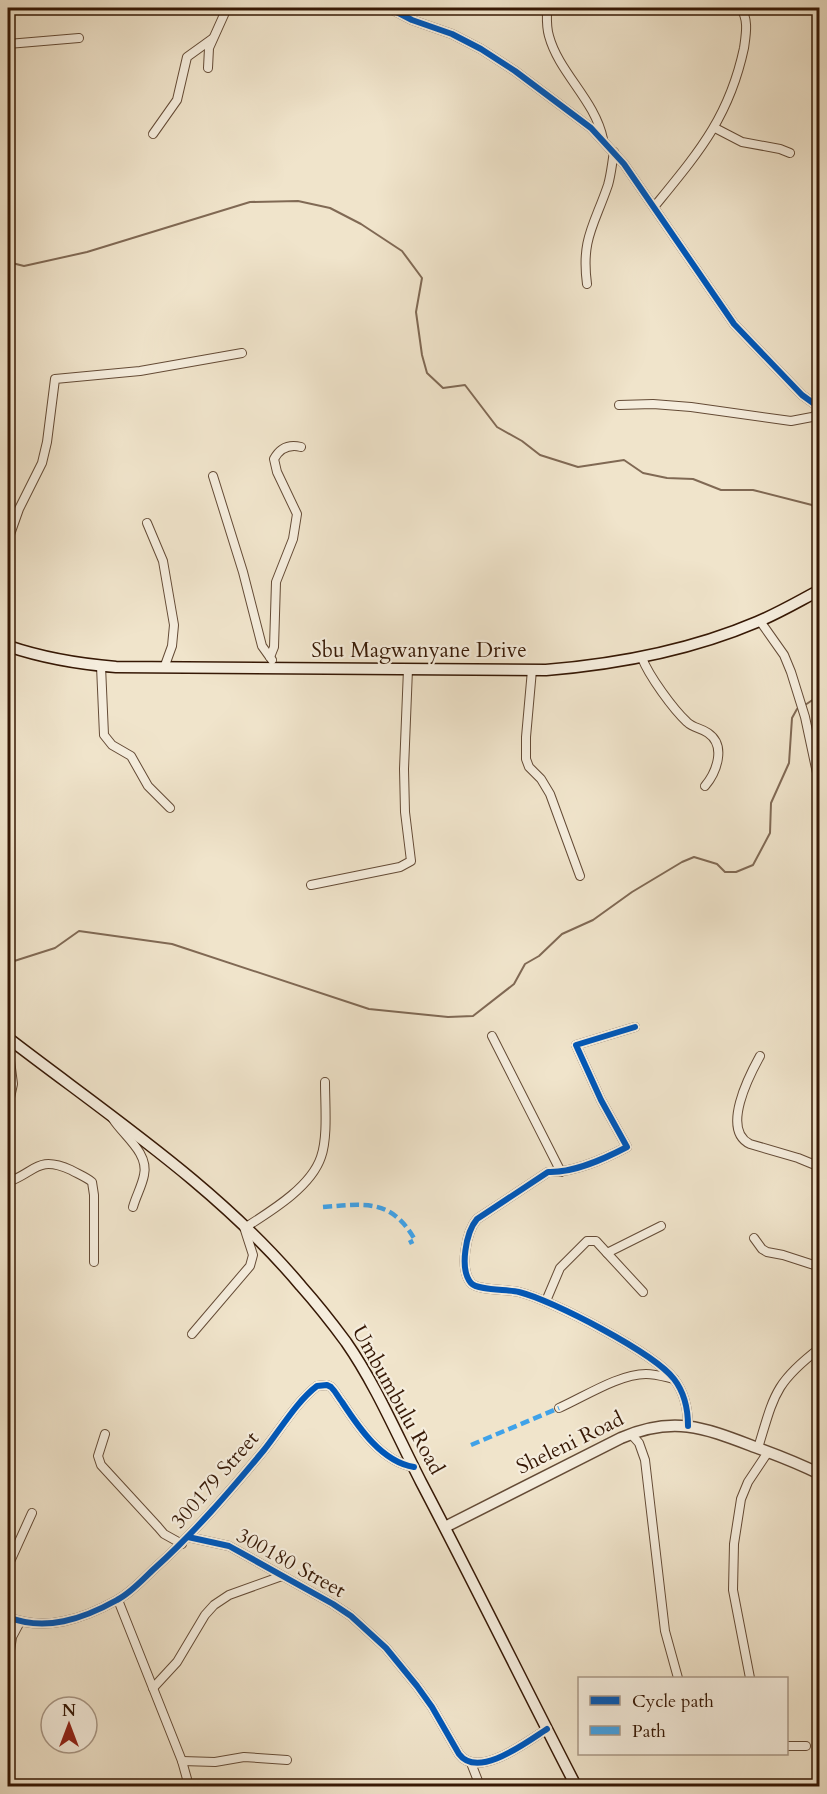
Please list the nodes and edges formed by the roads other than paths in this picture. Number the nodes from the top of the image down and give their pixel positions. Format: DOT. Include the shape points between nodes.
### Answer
graph roads {
  1 [pos="227,8"];
  2 [pos="372,8"];
  3 [pos="387,8"];
  4 [pos="547,8"];
  5 [pos="740,8"];
  6 [pos="79,38"];
  7 [pos="212,39"];
  8 [pos="8,45"];
  9 [pos="207,68"];
  10 [pos="715,128"];
  11 [pos="153,134"];
  12 [pos="603,139"];
  13 [pos="614,153"];
  14 [pos="790,153"];
  15 [pos="654,207"];
  16 [pos="587,284"];
  17 [pos="242,352"];
  18 [pos="619,405"];
  19 [pos="819,408"];
  20 [pos="819,413"];
  21 [pos="301,447"];
  22 [pos="213,476"];
  23 [pos="147,523"];
  24 [pos="8,540"];
  25 [pos="819,590"];
  26 [pos="760,621"];
  27 [pos="8,646"];
  28 [pos="642,658"];
  29 [pos="271,663"];
  30 [pos="101,666"];
  31 [pos="164,668"];
  32 [pos="408,669"];
  33 [pos="532,670"];
  34 [pos="817,757"];
  35 [pos="705,786"];
  36 [pos="819,787"];
  37 [pos="170,808"];
  38 [pos="580,876"];
  39 [pos="311,885"];
  40 [pos="634,1027"];
  41 [pos="492,1036"];
  42 [pos="8,1038"];
  43 [pos="8,1049"];
  44 [pos="760,1056"];
  45 [pos="325,1082"];
  46 [pos="8,1107"];
  47 [pos="113,1118"];
  48 [pos="819,1167"];
  49 [pos="561,1173"];
  50 [pos="8,1182"];
  51 [pos="133,1207"];
  52 [pos="245,1226"];
  53 [pos="661,1226"];
  54 [pos="754,1238"];
  55 [pos="607,1254"];
  56 [pos="94,1262"];
  57 [pos="819,1267"];
  58 [pos="643,1292"];
  59 [pos="546,1301"];
  60 [pos="192,1334"];
  61 [pos="819,1348"];
  62 [pos="674,1380"];
  63 [pos="559,1408"];
  64 [pos="688,1426"];
  65 [pos="105,1434"];
  66 [pos="631,1434"];
  67 [pos="763,1450"];
  68 [pos="414,1467"];
  69 [pos="819,1474"];
  70 [pos="32,1513"];
  71 [pos="445,1527"];
  72 [pos="185,1541"];
  73 [pos="8,1566"];
  74 [pos="282,1576"];
  75 [pos="118,1600"];
  76 [pos="8,1617"];
  77 [pos="20,1622"];
  78 [pos="8,1664"];
  79 [pos="678,1677"];
  80 [pos="750,1677"];
  81 [pos="153,1688"];
  82 [pos="547,1729"];
  83 [pos="788,1746"];
  84 [pos="806,1746"];
  85 [pos="287,1760"];
  86 [pos="182,1761"];
  87 [pos="471,1763"];
  88 [pos="189,1786"];
  89 [pos="480,1786"];
  90 [pos="576,1786"];
  1 -- 7 [label="street"];
  2 -- 3 [label="street"];
  3 -- 12 [label="street" via="481,50 530,81"];
  4 -- 12 [label="street" via="546,22 553,47 596,117"];
  5 -- 10 [label="street" via="746,20 741,59 730,97"];
  6 -- 8 [label="street"];
  7 -- 9 [label="street"];
  7 -- 11 [label="street" via="187,57 177,100"];
  10 -- 14 [label="street" via="742,142"];
  10 -- 15 [label="street"];
  12 -- 13 [label="street"];
  13 -- 15 [label="street"];
  13 -- 16 [label="street" via="608,183 586,242"];
  15 -- 19 [label="street" via="734,324"];
  17 -- 24 [label="street" via="140,372 55,379 42,463"];
  18 -- 20 [label="street" via="691,406 791,421"];
  21 -- 29 [label="street" via="285,448 274,459 297,514 276,582"];
  22 -- 29 [label="street" via="262,646"];
  23 -- 31 [label="street" via="162,561 174,625"];
  25 -- 26 [label="main road, Sbu Magwanyane Drive"];
  26 -- 28 [label="main road, Sbu Magwanyane Drive"];
  26 -- 34 [label="street" via="784,655"];
  27 -- 30 [label="main road, Sbu Magwanyane Drive" via="57,660"];
  28 -- 33 [label="main road, Sbu Magwanyane Drive"];
  28 -- 35 [label="street" via="651,677 686,721 714,740 718,761"];
  29 -- 31 [label="main road, Sbu Magwanyane Drive"];
  29 -- 32 [label="main road, Sbu Magwanyane Drive"];
  30 -- 31 [label="main road, Sbu Magwanyane Drive"];
  30 -- 37 [label="street" via="104,735 131,756 148,786"];
  32 -- 33 [label="main road, Sbu Magwanyane Drive"];
  32 -- 39 [label="street" via="404,780 411,861 400,867"];
  33 -- 38 [label="street" via="526,759 550,794"];
  34 -- 36 [label="street"];
  40 -- 49 [label="street" via="576,1045 627,1147"];
  41 -- 49 [label="street"];
  42 -- 47 [label="main road, Umbumbulu Road"];
  43 -- 46 [label="street" via="13,1084"];
  44 -- 48 [label="street" via="744,1089 736,1120 739,1135 750,1144"];
  45 -- 52 [label="street" via="321,1159 310,1176 277,1207"];
  47 -- 51 [label="street" via="144,1161 145,1173"];
  47 -- 52 [label="main road, Umbumbulu Road"];
  49 -- 59 [label="street" via="548,1172 477,1219 466,1241 466,1275 470,1283"];
  50 -- 56 [label="street" via="51,1163 92,1182"];
  52 -- 60 [label="street" via="253,1255 250,1266"];
  52 -- 68 [label="main road, Umbumbulu Road" via="301,1286 346,1343"];
  53 -- 55 [label="street"];
  54 -- 57 [label="street" via="767,1252"];
  55 -- 58 [label="street"];
  55 -- 59 [label="street" via="595,1240 584,1243 560,1269"];
  59 -- 62 [label="street" via="647,1357"];
  61 -- 67 [label="street" via="795,1367 777,1389 768,1411"];
  62 -- 63 [label="street" via="636,1375"];
  62 -- 64 [label="street" via="680,1388"];
  64 -- 66 [label="main road, Sheleni Road"];
  64 -- 67 [label="main road, Sheleni Road" via="711,1430"];
  65 -- 72 [label="street" via="99,1452 100,1465 158,1527"];
  66 -- 71 [label="main road, Sheleni Road"];
  66 -- 79 [label="street" via="645,1460 665,1631"];
  67 -- 69 [label="main road, Sheleni Road"];
  67 -- 80 [label="street" via="741,1499 734,1544 733,1590"];
  68 -- 71 [label="main road, Umbumbulu Road"];
  68 -- 72 [label="street, 300179 Street" via="400,1464 380,1449 331,1387 316,1386"];
  70 -- 73 [label="street"];
  71 -- 82 [label="main road, Umbumbulu Road"];
  72 -- 74 [label="street, 300180 Street" via="229,1546"];
  72 -- 75 [label="street, 300179 Street"];
  74 -- 81 [label="street" via="229,1595 214,1605 177,1662"];
  74 -- 87 [label="street, 300180 Street" via="333,1604 369,1631 417,1686 459,1754"];
  75 -- 77 [label="street, 300179 Street" via="68,1620 39,1625"];
  75 -- 81 [label="street"];
  76 -- 77 [label="street, 300179 Street"];
  77 -- 78 [label="street" via="12,1637"];
  81 -- 86 [label="street"];
  82 -- 87 [label="street" via="505,1754"];
  82 -- 90 [label="main road, Umbumbulu Road"];
  83 -- 84 [label="street"];
  85 -- 86 [label="street" via="244,1757 215,1762"];
  86 -- 88 [label="street"];
  87 -- 89 [label="street"];
}
